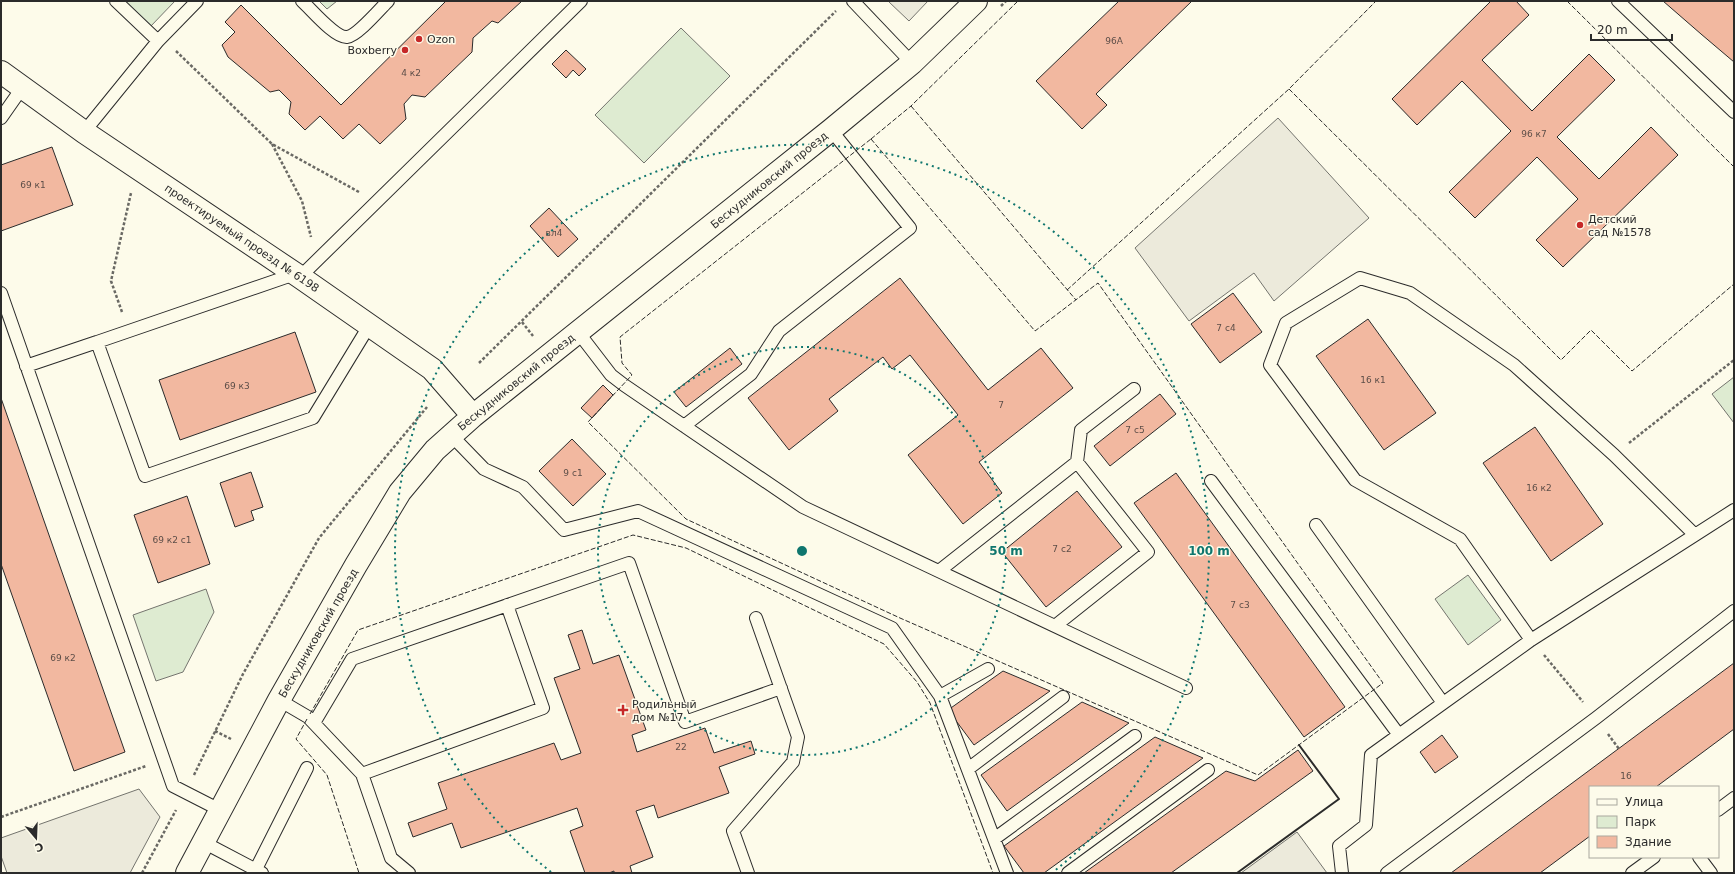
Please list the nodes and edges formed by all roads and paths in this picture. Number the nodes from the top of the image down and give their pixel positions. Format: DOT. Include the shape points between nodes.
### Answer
graph roads {
  1 [pos="116,1"];
  2 [pos="197,1"];
  3 [pos="302,1"];
  4 [pos="388,1"];
  5 [pos="581,1"];
  6 [pos="852,1"];
  7 [pos="976,1"];
  8 [pos="1618,1"];
  9 [pos="840,6"];
  10 [pos="160,39"];
  11 [pos="912,63"];
  12 [pos="1,72"];
  13 [pos="22,88"];
  14 [pos="1734,112"];
  15 [pos="1,118"];
  16 [pos="831,130"];
  17 [pos="84,132"];
  18 [pos="272,144"];
  19 [pos="132,187"];
  20 [pos="377,202"];
  21 [pos="317,260"];
  22 [pos="298,275"];
  23 [pos="1,294"];
  24 [pos="522,322"];
  25 [pos="369,326"];
  26 [pos="128,331"];
  27 [pos="578,332"];
  28 [pos="536,340"];
  29 [pos="97,342"];
  30 [pos="1734,360"];
  31 [pos="479,363"];
  32 [pos="26,366"];
  33 [pos="1134,389"];
  34 [pos="427,407"];
  35 [pos="473,416"];
  36 [pos="684,426"];
  37 [pos="451,434"];
  38 [pos="1614,455"];
  39 [pos="1077,462"];
  40 [pos="1211,481"];
  41 [pos="1734,510"];
  42 [pos="1316,524"];
  43 [pos="1695,535"];
  44 [pos="939,571"];
  45 [pos="507,605"];
  46 [pos="1734,611"];
  47 [pos="756,618"];
  48 [pos="1055,626"];
  49 [pos="1531,640"];
  50 [pos="988,669"];
  51 [pos="781,688"];
  52 [pos="1186,688"];
  53 [pos="940,696"];
  54 [pos="1063,697"];
  55 [pos="279,700"];
  56 [pos="1443,703"];
  57 [pos="1596,718"];
  58 [pos="314,723"];
  59 [pos="215,731"];
  60 [pos="1399,734"];
  61 [pos="1135,736"];
  62 [pos="237,742"];
  63 [pos="1619,749"];
  64 [pos="163,760"];
  65 [pos="307,768"];
  66 [pos="968,769"];
  67 [pos="1208,770"];
  68 [pos="362,774"];
  69 [pos="185,793"];
  70 [pos="1734,798"];
  71 [pos="1719,809"];
  72 [pos="220,810"];
  73 [pos="1,818"];
  74 [pos="994,839"];
  75 [pos="203,842"];
  76 [pos="1653,858"];
  77 [pos="1700,858"];
  78 [pos="257,872"];
  79 [pos="142,873"];
  80 [pos="187,873"];
  81 [pos="409,873"];
  82 [pos="748,873"];
  83 [pos="1007,873"];
  84 [pos="1068,873"];
  85 [pos="1342,873"];
  86 [pos="1388,873"];
  87 [pos="1632,873"];
  88 [pos="1711,873"];
  1 -- 10 [label="lane"];
  2 -- 10 [label="lane"];
  3 -- 4 [label="lane" via="339,36 348,38"];
  5 -- 20 [label="lane"];
  6 -- 11 [label="lane"];
  7 -- 11 [label="street, Бескудниковский проезд"];
  8 -- 14 [label="lane"];
  9 -- 24 [label="path"];
  10 -- 17 [label="lane"];
  10 -- 18 [label="path"];
  11 -- 16 [label="street, Бескудниковский проезд"];
  12 -- 13 [label="street, проектируемый проезд № 6198"];
  13 -- 15 [label="lane"];
  13 -- 17 [label="street, проектируемый проезд № 6198"];
  16 -- 27 [label="street, Бескудниковский проезд"];
  16 -- 36 [label="lane" via="910,228 779,331 751,374"];
  17 -- 22 [label="street, проектируемый проезд № 6198"];
  18 -- 20 [label="path"];
  18 -- 21 [label="path" via="302,201"];
  19 -- 26 [label="path" via="111,281"];
  20 -- 21 [label="lane"];
  21 -- 22 [label="lane"];
  22 -- 25 [label="street, проектируемый проезд № 6198"];
  22 -- 26 [label="lane"];
  23 -- 32 [label="lane"];
  24 -- 28 [label="path"];
  24 -- 31 [label="path"];
  25 -- 29 [label="lane" via="313,418 145,476"];
  25 -- 35 [label="street, проектируемый проезд № 6198" via="432,369"];
  26 -- 29 [label="lane"];
  27 -- 35 [label="street, Бескудниковский проезд"];
  27 -- 36 [label="lane" via="611,375"];
  29 -- 32 [label="lane"];
  30 -- 38 [label="path"];
  32 -- 64 [label="lane"];
  33 -- 39 [label="lane" via="1081,430"];
  34 -- 59 [label="path" via="319,538 243,674"];
  35 -- 37 [label="street, Бескудниковский проезд"];
  36 -- 44 [label="lane" via="803,507"];
  37 -- 53 [label="lane" via="484,469 523,487 564,530 638,511 892,628"];
  37 -- 55 [label="street, Бескудниковский проезд" via="400,492"];
  38 -- 43 [label="lane"];
  38 -- 49 [label="lane" via="1514,365 1410,293 1360,278 1286,324 1270,366 1355,480 1460,539"];
  39 -- 44 [label="lane"];
  39 -- 48 [label="lane" via="1148,552"];
  40 -- 60 [label="lane"];
  41 -- 43 [label="lane"];
  42 -- 56 [label="lane"];
  43 -- 49 [label="lane"];
  44 -- 48 [label="lane"];
  45 -- 51 [label="lane" via="629,562 685,722"];
  45 -- 58 [label="lane" via="352,659"];
  45 -- 68 [label="lane" via="543,708"];
  46 -- 57 [label="lane"];
  47 -- 51 [label="lane"];
  48 -- 52 [label="lane"];
  49 -- 56 [label="lane"];
  49 -- 57 [label="path"];
  50 -- 53 [label="lane"];
  51 -- 82 [label="lane" via="798,737 793,762 733,831"];
  53 -- 66 [label="lane"];
  54 -- 66 [label="lane"];
  55 -- 58 [label="lane"];
  55 -- 72 [label="street, Бескудниковский проезд"];
  56 -- 60 [label="lane"];
  57 -- 63 [label="path"];
  57 -- 86 [label="lane"];
  58 -- 68 [label="lane"];
  59 -- 62 [label="path"];
  59 -- 69 [label="path"];
  60 -- 85 [label="lane" via="1372,755 1366,825 1339,846"];
  61 -- 74 [label="lane"];
  64 -- 69 [label="lane" via="173,786"];
  64 -- 73 [label="path"];
  65 -- 78 [label="lane"];
  66 -- 74 [label="lane"];
  67 -- 84 [label="lane"];
  68 -- 81 [label="lane" via="391,858"];
  69 -- 72 [label="lane"];
  69 -- 79 [label="path"];
  70 -- 71 [label="lane"];
  72 -- 75 [label="street, Бескудниковский проезд"];
  74 -- 83 [label="lane"];
  75 -- 78 [label="lane"];
  75 -- 80 [label="street, Бескудниковский проезд"];
  76 -- 87 [label="lane"];
  77 -- 88 [label="lane"];
}
